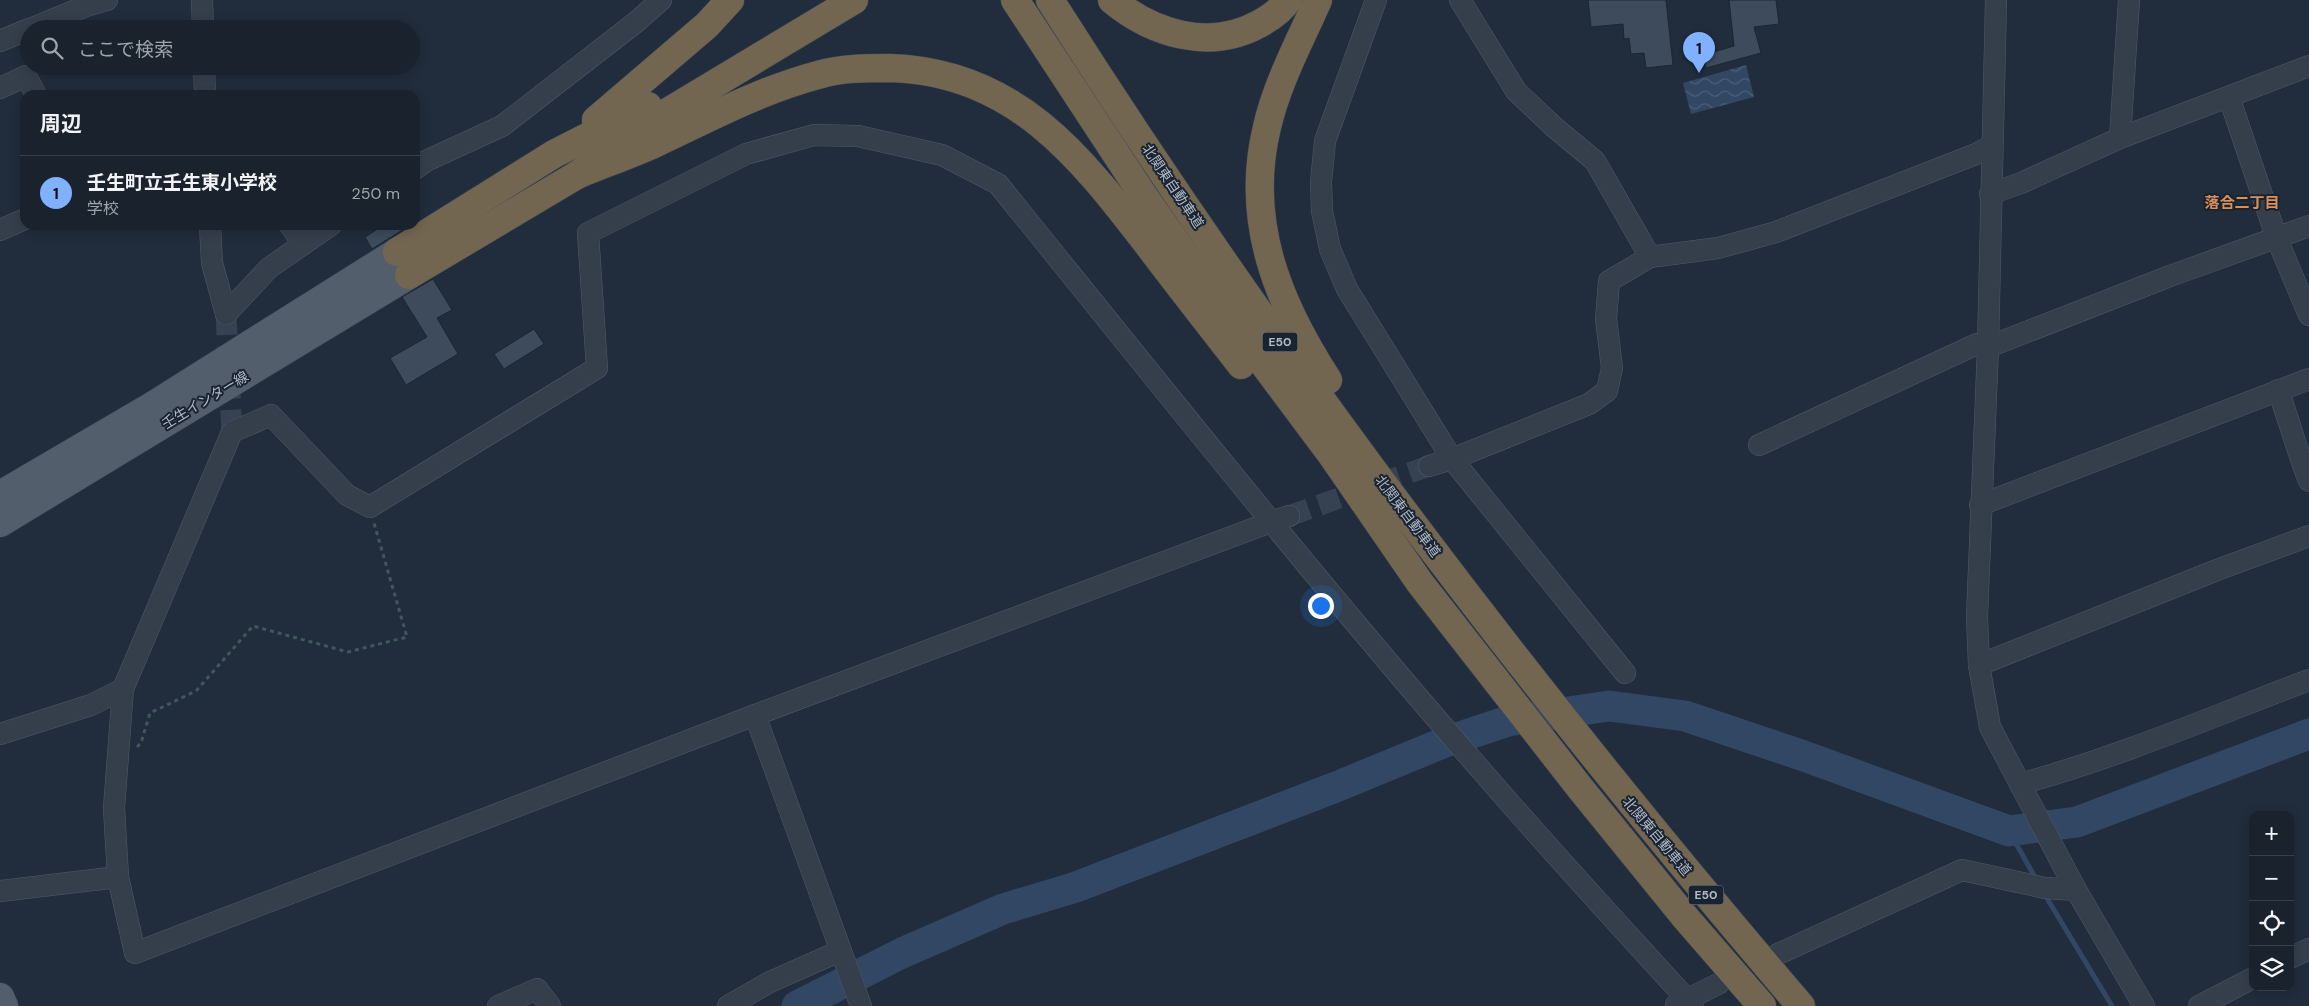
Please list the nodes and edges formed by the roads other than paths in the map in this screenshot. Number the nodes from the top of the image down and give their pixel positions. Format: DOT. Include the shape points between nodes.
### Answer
graph roads {
  1 [pos="107,0"];
  2 [pos="202,0"];
  3 [pos="661,0"];
  4 [pos="730,0"];
  5 [pos="823,0"];
  6 [pos="854,0"];
  7 [pos="1015,0"];
  8 [pos="1050,0"];
  9 [pos="1112,0"];
  10 [pos="1288,0"];
  11 [pos="1318,0"];
  12 [pos="1376,0"];
  13 [pos="1460,0"];
  14 [pos="1996,0"];
  15 [pos="2129,0"];
  16 [pos="52,20"];
  17 [pos="203,20"];
  18 [pos="20,33"];
  19 [pos="0,41"];
  20 [pos="2309,66"];
  21 [pos="204,75"];
  22 [pos="0,88"];
  23 [pos="33,90"];
  24 [pos="205,90"];
  25 [pos="2229,97"];
  26 [pos="2120,138"];
  27 [pos="1992,146"];
  28 [pos="554,154"];
  29 [pos="420,165"];
  30 [pos="577,175"];
  31 [pos="1990,194"];
  32 [pos="20,221"];
  33 [pos="2309,226"];
  34 [pos="0,230"];
  35 [pos="210,230"];
  36 [pos="293,230"];
  37 [pos="324,230"];
  38 [pos="2277,239"];
  39 [pos="303,244"];
  40 [pos="1650,257"];
  41 [pos="403,264"];
  42 [pos="2309,315"];
  43 [pos="1988,347"];
  44 [pos="2309,379"];
  45 [pos="2278,390"];
  46 [pos="1759,445"];
  47 [pos="1452,459"];
  48 [pos="1429,466"];
  49 [pos="2309,481"];
  50 [pos="0,495"];
  51 [pos="1980,505"];
  52 [pos="1280,519"];
  53 [pos="0,522"];
  54 [pos="2309,536"];
  55 [pos="1420,582"];
  56 [pos="1979,665"];
  57 [pos="1527,672"];
  58 [pos="1625,673"];
  59 [pos="2309,680"];
  60 [pos="123,689"];
  61 [pos="755,715"];
  62 [pos="0,734"];
  63 [pos="2020,784"];
  64 [pos="118,877"];
  65 [pos="2076,890"];
  66 [pos="0,891"];
  67 [pos="2309,949"];
  68 [pos="1778,954"];
  69 [pos="2294,956"];
  70 [pos="843,958"];
  71 [pos="2249,980"];
  72 [pos="1718,984"];
  73 [pos="0,997"];
  74 [pos="1684,1004"];
  75 [pos="4,1006"];
  76 [pos="498,1006"];
  77 [pos="550,1006"];
  78 [pos="728,1006"];
  79 [pos="861,1006"];
  80 [pos="1762,1006"];
  81 [pos="1801,1006"];
  82 [pos="2144,1006"];
  83 [pos="2199,1006"];
  1 -- 16 [label="street"];
  2 -- 17 [label="street"];
  3 -- 29 [label="street" via="502,126"];
  4 -- 28 [label="highway" via="700,32"];
  5 -- 28 [label="highway" via="639,111"];
  6 -- 30 [label="highway" via="646,125"];
  7 -- 55 [label="highway, 北関東自動車道 / E50" via="1142,195"];
  8 -- 57 [label="highway, 北関東自動車道 / E50" via="1267,324"];
  9 -- 10 [label="highway" via="1147,24 1175,34 1201,38 1228,37 1248,30 1270,18"];
  11 -- 57 [label="highway" via="1278,92 1261,158 1261,221 1276,283 1317,363 1456,558"];
  12 -- 47 [label="street" via="1325,141 1322,211 1330,248 1347,289"];
  13 -- 40 [label="street" via="1516,91 1595,161"];
  14 -- 27 [label="street"];
  15 -- 26 [label="street"];
  18 -- 19 [label="street"];
  20 -- 25 [label="street"];
  21 -- 24 [label="street"];
  22 -- 23 [label="street" via="26,76"];
  25 -- 26 [label="street"];
  25 -- 38 [label="street"];
  26 -- 31 [label="street"];
  27 -- 31 [label="street"];
  27 -- 40 [label="street" via="1776,232 1718,248"];
  28 -- 41 [label="highway"];
  30 -- 41 [label="highway"];
  30 -- 55 [label="highway" via="655,144 748,100 818,74 852,68 911,69 966,82 991,92 1040,122 1096,177 1319,466"];
  31 -- 43 [label="street"];
  32 -- 34 [label="street"];
  33 -- 38 [label="street"];
  35 -- 39 [label="street" via="212,263 226,314 269,268"];
  36 -- 39 [label="street"];
  37 -- 39 [label="street"];
  38 -- 42 [label="street"];
  38 -- 43 [label="street" via="2170,276"];
  40 -- 47 [label="street" via="1609,281 1606,318 1612,368 1607,391 1589,404"];
  41 -- 50 [label="main road, 壬生インター線"];
  41 -- 53 [label="main road, 壬生インター線"];
  43 -- 46 [label="street" via="1977,344"];
  43 -- 51 [label="street"];
  44 -- 45 [label="street"];
  45 -- 49 [label="street"];
  45 -- 51 [label="street"];
  47 -- 48 [label="street"];
  47 -- 58 [label="street"];
  51 -- 56 [label="street"];
  52 -- 60 [label="street" via="998,184 942,154 858,136 814,135 746,154 588,233 597,368 370,507 347,495 271,415 232,432"];
  52 -- 61 [label="street"];
  52 -- 74 [label="street" via="1448,732"];
  54 -- 56 [label="street"];
  55 -- 80 [label="highway, 北関東自動車道 / E50" via="1580,788"];
  56 -- 63 [label="street" via="1990,727"];
  57 -- 81 [label="highway, 北関東自動車道 / E50" via="1612,782"];
  59 -- 63 [label="street" via="2133,746"];
  60 -- 62 [label="street" via="91,706"];
  60 -- 64 [label="street" via="114,808"];
  61 -- 64 [label="street" via="135,952"];
  61 -- 70 [label="street"];
  63 -- 65 [label="street"];
  64 -- 66 [label="street"];
  65 -- 68 [label="street" via="2045,888 1962,870"];
  65 -- 82 [label="street"];
  67 -- 69 [label="street"];
  70 -- 78 [label="street" via="770,982"];
  70 -- 79 [label="street"];
  71 -- 83 [label="street"];
  72 -- 74 [label="street"];
  73 -- 75 [label="main road"];
  76 -- 77 [label="street" via="538,988"];
}
